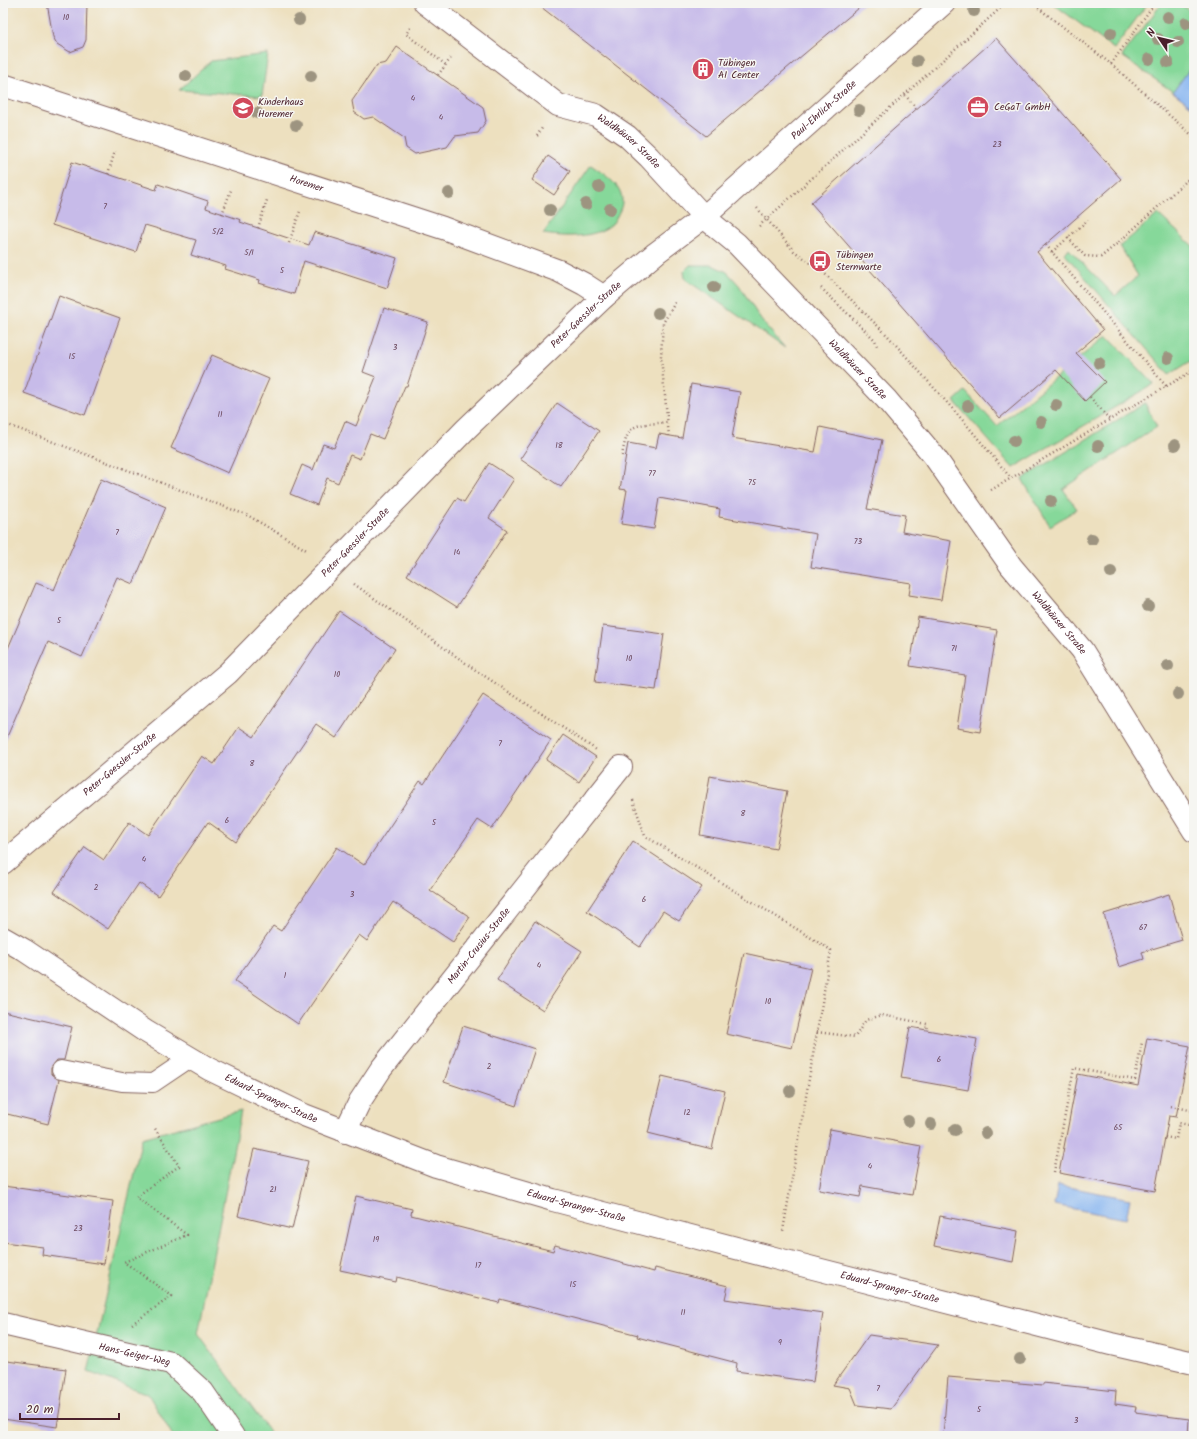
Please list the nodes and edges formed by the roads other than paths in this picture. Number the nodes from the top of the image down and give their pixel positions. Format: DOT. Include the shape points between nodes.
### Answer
graph roads {
  1 [pos="425,3"];
  2 [pos="944,3"];
  3 [pos="3,85"];
  4 [pos="704,217"];
  5 [pos="604,297"];
  6 [pos="621,767"];
  7 [pos="1194,831"];
  8 [pos="3,863"];
  9 [pos="3,938"];
  10 [pos="190,1058"];
  11 [pos="61,1070"];
  12 [pos="345,1132"];
  13 [pos="3,1324"];
  14 [pos="1194,1363"];
  15 [pos="233,1436"];
  1 -- 4 [label="street, Waldhäuser Straße" via="558,105 596,115 627,136"];
  2 -- 4 [label="street, Paul-Ehrlich-Straße"];
  3 -- 5 [label="street, Horemer" via="443,228 559,271"];
  4 -- 5 [label="street, Peter-Goessler-Straße"];
  4 -- 7 [label="street, Waldhäuser Straße" via="737,244 890,404 934,456 1011,566 1082,650"];
  5 -- 8 [label="street, Peter-Goessler-Straße" via="466,429 228,673"];
  6 -- 12 [label="street, Martin-Crusius-Straße" via="380,1069"];
  9 -- 10 [label="street, Eduard-Spranger-Straße" via="144,1031"];
  10 -- 11 [label="lane" via="153,1083 122,1082"];
  10 -- 12 [label="street, Eduard-Spranger-Straße" via="267,1098"];
  12 -- 14 [label="street, Eduard-Spranger-Straße" via="490,1183 778,1259"];
  13 -- 15 [label="street, Hans-Geiger-Weg" via="171,1363 203,1392"];
}
